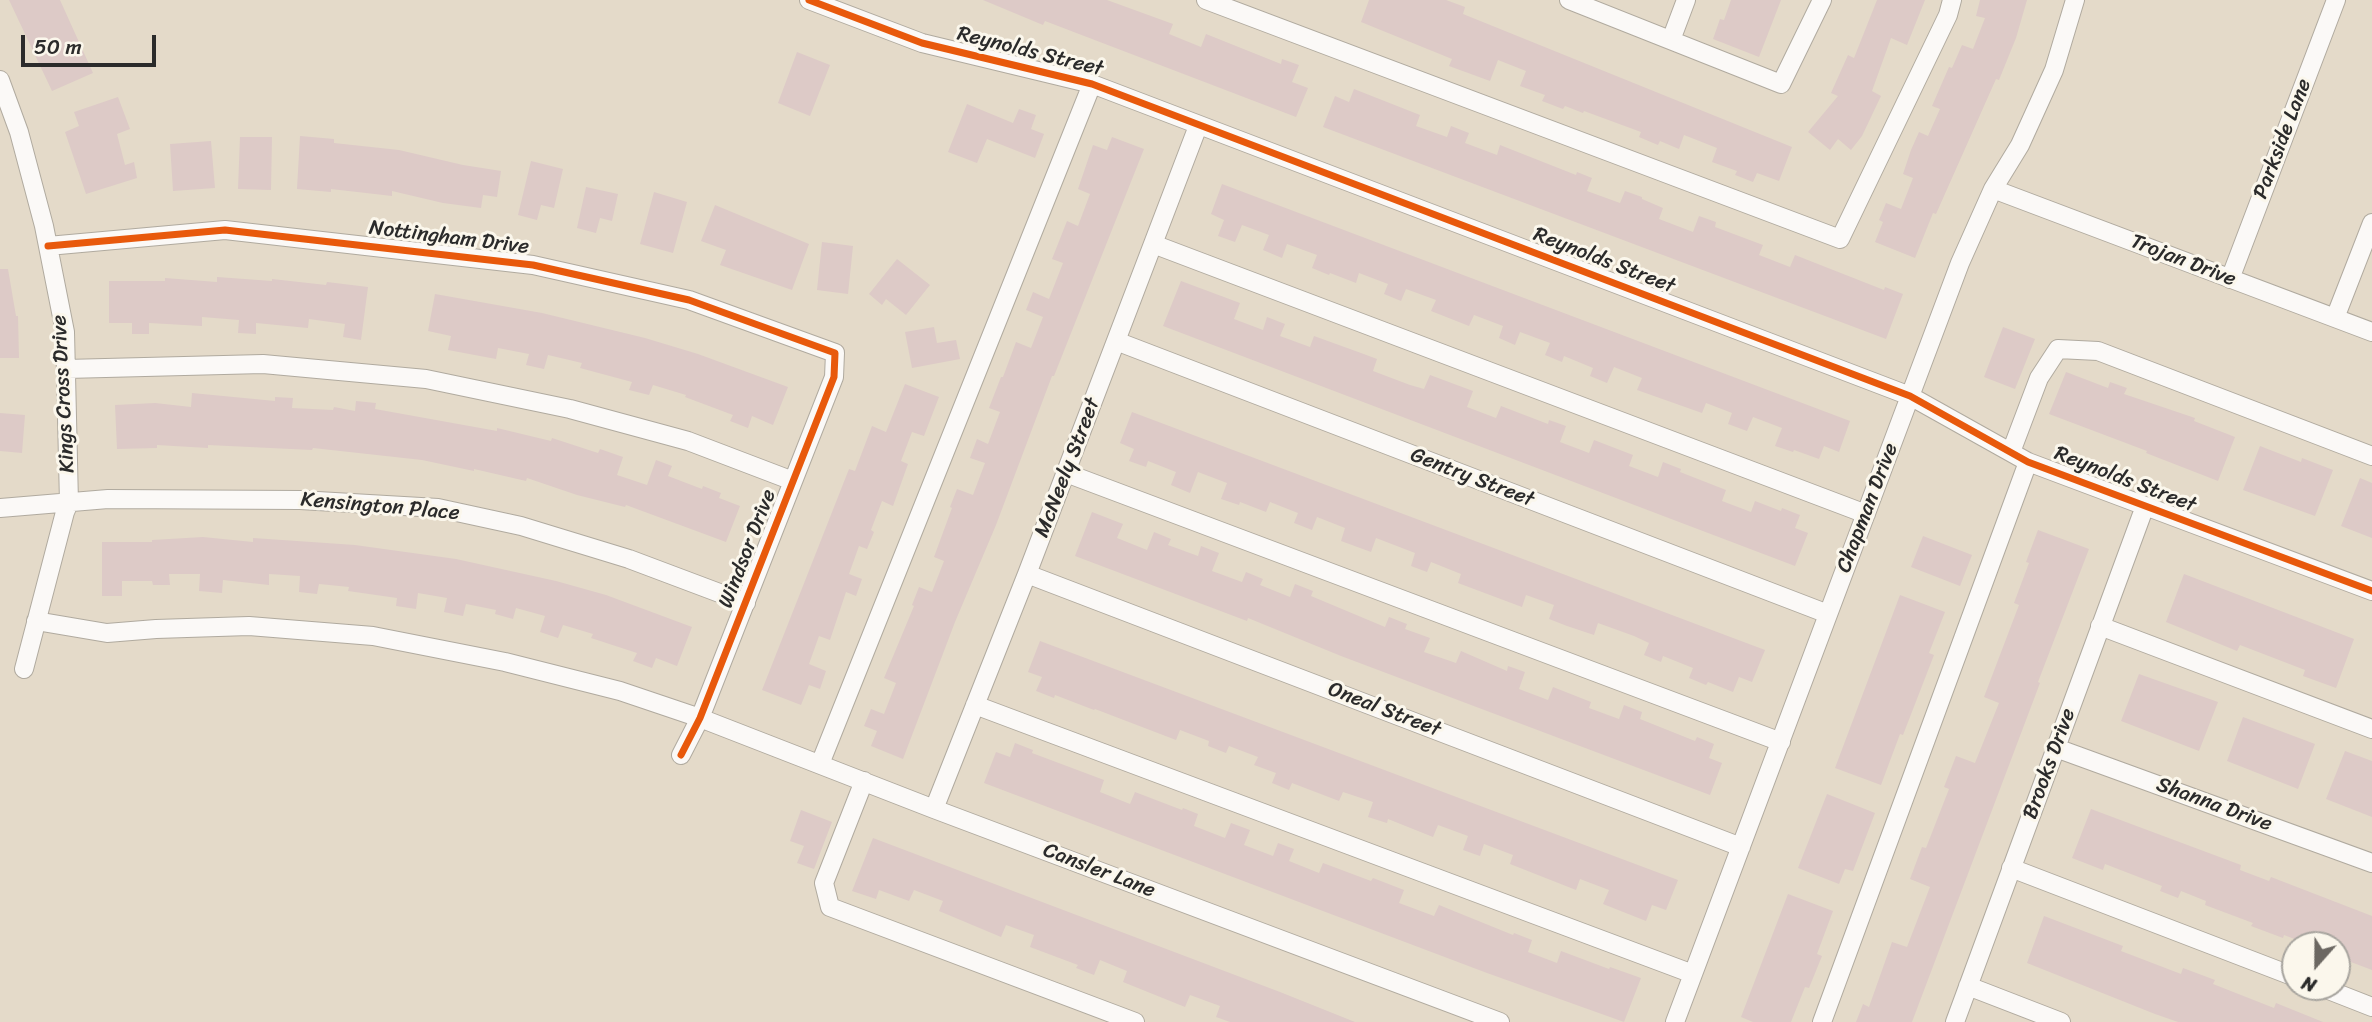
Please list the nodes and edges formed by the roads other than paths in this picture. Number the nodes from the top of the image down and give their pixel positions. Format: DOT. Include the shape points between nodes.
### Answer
graph roads {
  1 [pos="809,0"];
  2 [pos="1206,0"];
  3 [pos="1569,0"];
  4 [pos="1686,0"];
  5 [pos="1822,0"];
  6 [pos="1952,0"];
  7 [pos="2075,0"];
  8 [pos="2336,0"];
  9 [pos="1671,40"];
  10 [pos="0,80"];
  11 [pos="1092,84"];
  12 [pos="1198,126"];
  13 [pos="1993,189"];
  14 [pos="2372,223"];
  15 [pos="1153,244"];
  16 [pos="48,246"];
  17 [pos="2230,279"];
  18 [pos="2335,318"];
  19 [pos="2372,332"];
  20 [pos="1116,341"];
  21 [pos="835,353"];
  22 [pos="66,369"];
  23 [pos="1910,396"];
  24 [pos="2011,452"];
  25 [pos="2372,456"];
  26 [pos="2028,462"];
  27 [pos="1066,472"];
  28 [pos="793,481"];
  29 [pos="69,503"];
  30 [pos="2145,506"];
  31 [pos="0,508"];
  32 [pos="1866,514"];
  33 [pos="1027,574"];
  34 [pos="2372,591"];
  35 [pos="746,603"];
  36 [pos="1829,614"];
  37 [pos="36,621"];
  38 [pos="2101,626"];
  39 [pos="24,669"];
  40 [pos="975,705"];
  41 [pos="700,718"];
  42 [pos="2372,729"];
  43 [pos="1781,742"];
  44 [pos="2056,748"];
  45 [pos="681,755"];
  46 [pos="820,764"];
  47 [pos="864,781"];
  48 [pos="934,809"];
  49 [pos="1741,846"];
  50 [pos="2372,863"];
  51 [pos="2011,868"];
  52 [pos="2281,972"];
  53 [pos="1693,974"];
  54 [pos="1968,986"];
  55 [pos="2351,999"];
  56 [pos="2372,1007"];
  57 [pos="1135,1022"];
  58 [pos="1500,1022"];
  59 [pos="1675,1022"];
  60 [pos="1822,1022"];
  61 [pos="1955,1022"];
  62 [pos="2061,1022"];
  1 -- 11 [label="street, Reynolds Street" via="922,43"];
  2 -- 6 [label="street" via="1840,239"];
  3 -- 9 [label="street"];
  4 -- 9 [label="street"];
  5 -- 9 [label="street" via="1781,84"];
  7 -- 13 [label="street, Chapman Drive" via="2054,71 2020,145"];
  8 -- 17 [label="street, Parkside Lane"];
  10 -- 16 [label="street, Kings Cross Drive" via="19,132"];
  11 -- 12 [label="street, Reynolds Street"];
  11 -- 46 [label="street"];
  12 -- 15 [label="street, McNeely Street"];
  12 -- 23 [label="street, Reynolds Street"];
  13 -- 17 [label="street, Trojan Drive"];
  13 -- 23 [label="street, Chapman Drive"];
  14 -- 18 [label="street"];
  15 -- 20 [label="street, McNeely Street"];
  15 -- 32 [label="street"];
  16 -- 21 [label="street, Nottingham Drive" via="225,230 533,265 689,300"];
  16 -- 22 [label="street, Kings Cross Drive" via="65,332"];
  17 -- 18 [label="street, Trojan Drive"];
  18 -- 19 [label="street, Trojan Drive"];
  20 -- 27 [label="street, McNeely Street"];
  20 -- 36 [label="street, Gentry Street"];
  21 -- 28 [label="street, Windsor Drive" via="834,377"];
  22 -- 28 [label="street" via="263,364 426,379 570,409 688,441"];
  22 -- 29 [label="street, Kings Cross Drive"];
  23 -- 24 [label="street, Reynolds Street"];
  23 -- 32 [label="street, Chapman Drive"];
  24 -- 25 [label="street" via="2039,378 2058,349 2098,351"];
  24 -- 26 [label="street, Reynolds Street"];
  26 -- 30 [label="street, Reynolds Street"];
  26 -- 60 [label="street"];
  27 -- 33 [label="street, McNeely Street"];
  27 -- 43 [label="street"];
  28 -- 35 [label="street, Windsor Drive"];
  29 -- 31 [label="street, Kensington Place"];
  29 -- 35 [label="street, Kensington Place" via="300,500 438,508 521,526 629,559"];
  29 -- 37 [label="street, Kings Cross Drive"];
  30 -- 34 [label="street, Reynolds Street"];
  30 -- 38 [label="street, Brooks Drive"];
  32 -- 36 [label="street, Chapman Drive"];
  33 -- 40 [label="street, McNeely Street"];
  33 -- 49 [label="street, Oneal Street"];
  35 -- 41 [label="street, Windsor Drive"];
  36 -- 43 [label="street, Chapman Drive"];
  37 -- 39 [label="street, Kings Cross Drive"];
  37 -- 41 [label="street, Cansler Lane" via="107,633 248,626 373,636 505,662 620,691"];
  38 -- 42 [label="street"];
  38 -- 44 [label="street, Brooks Drive"];
  40 -- 48 [label="street, McNeely Street"];
  40 -- 53 [label="street"];
  41 -- 45 [label="street, Windsor Drive"];
  41 -- 46 [label="street, Cansler Lane"];
  43 -- 49 [label="street, Chapman Drive"];
  44 -- 50 [label="street, Shanna Drive"];
  44 -- 51 [label="street, Brooks Drive"];
  46 -- 47 [label="street, Cansler Lane"];
  47 -- 48 [label="street, Cansler Lane"];
  47 -- 57 [label="street" via="824,883 830,907"];
  48 -- 58 [label="street, Cansler Lane"];
  49 -- 53 [label="street, Chapman Drive"];
  51 -- 52 [label="street"];
  51 -- 54 [label="street, Brooks Drive"];
  53 -- 59 [label="street, Chapman Drive"];
  54 -- 61 [label="street, Brooks Drive"];
  54 -- 62 [label="street"];
  55 -- 56 [label="street"];
}
